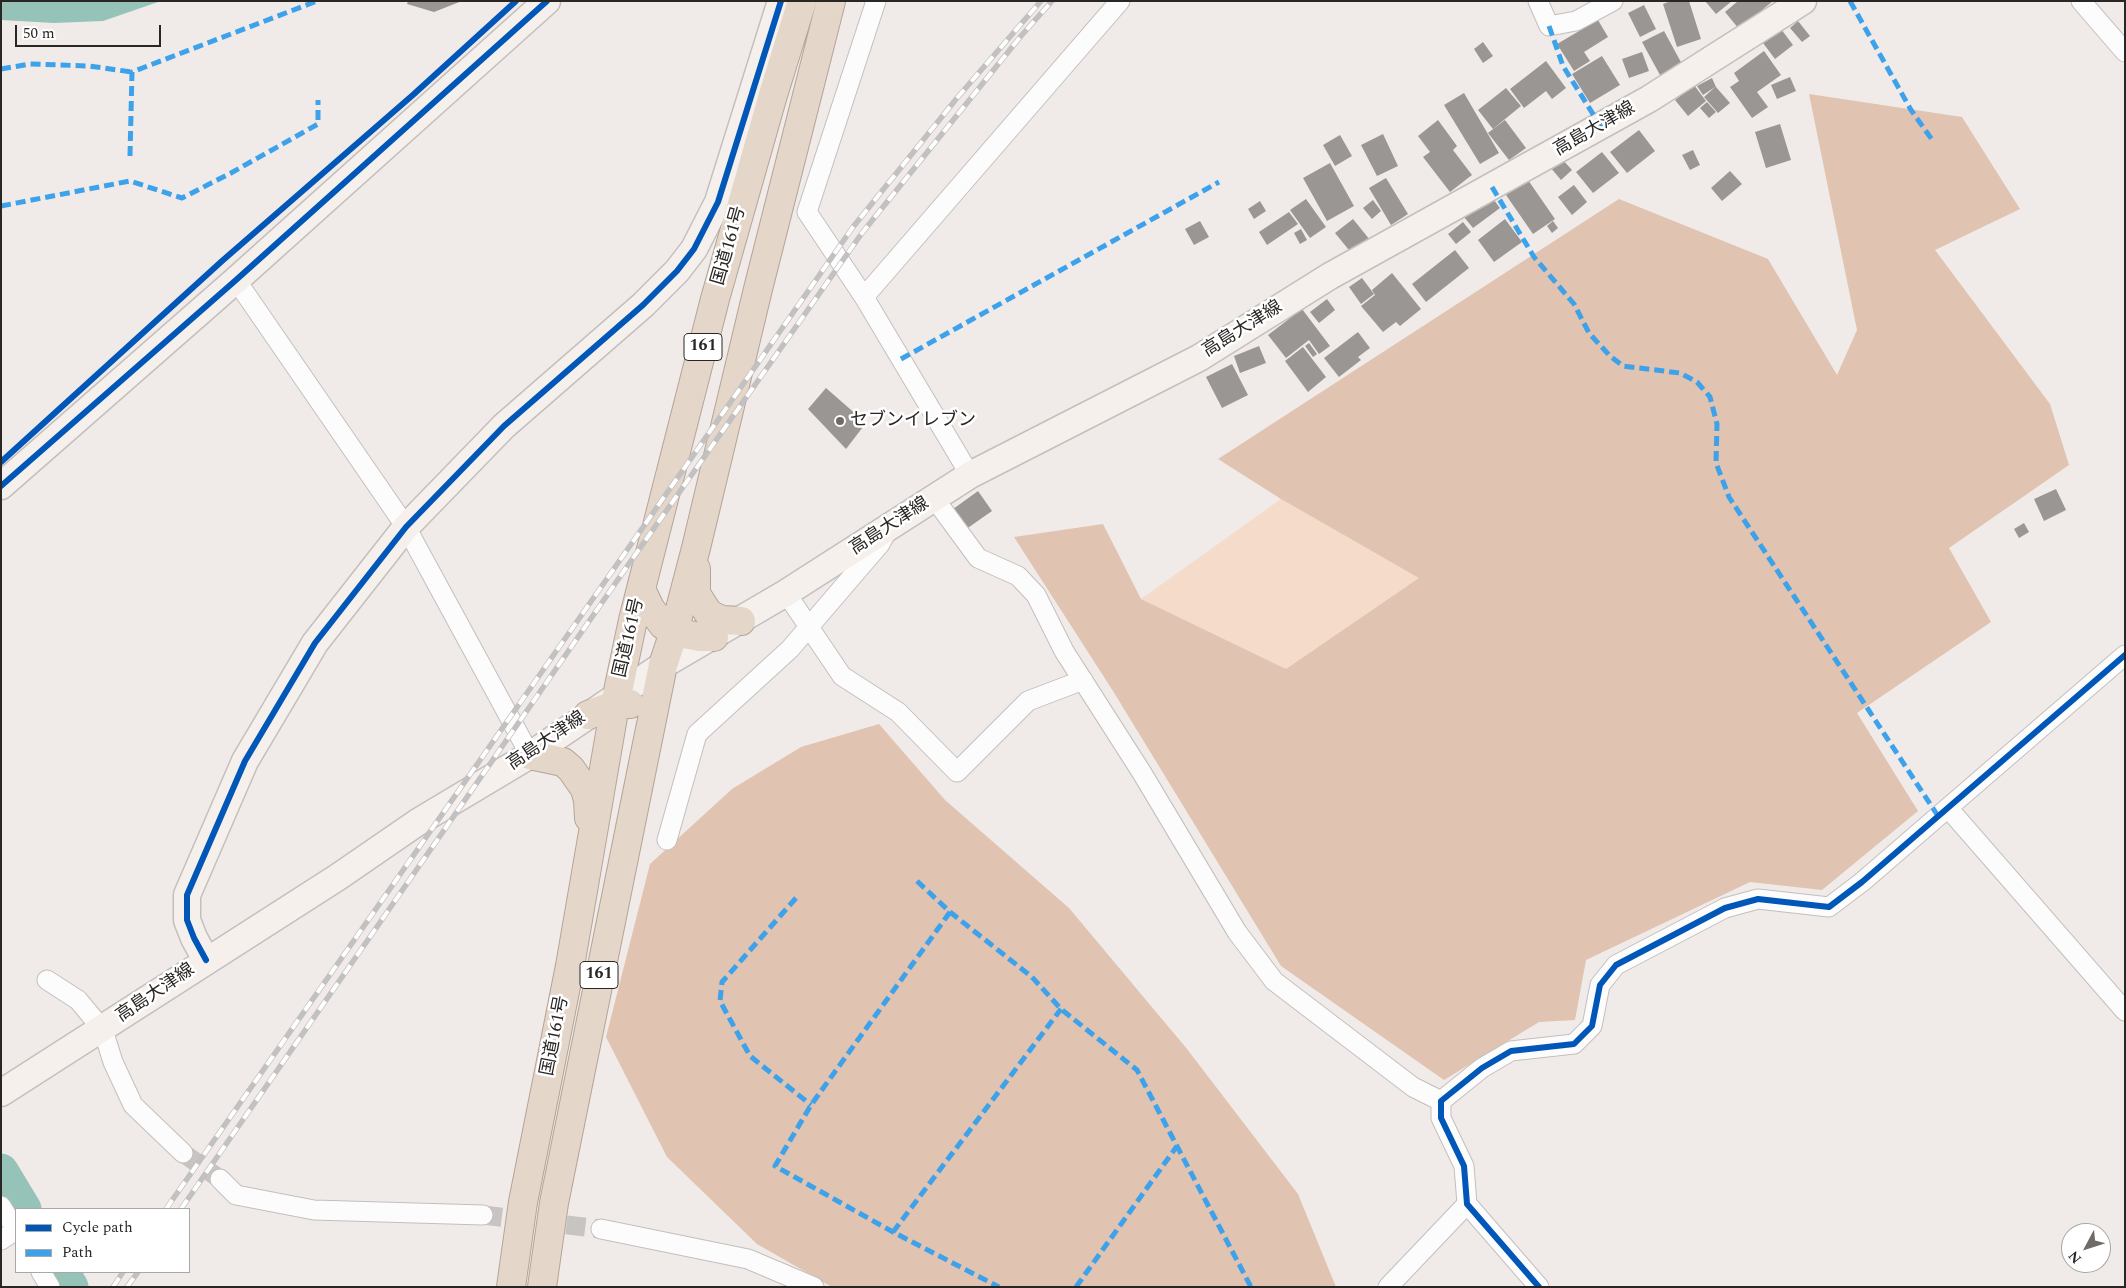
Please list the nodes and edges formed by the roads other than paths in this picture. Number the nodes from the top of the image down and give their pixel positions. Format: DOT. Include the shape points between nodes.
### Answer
graph roads {
  1 [pos="547,1"];
  2 [pos="780,1"];
  3 [pos="802,1"];
  4 [pos="831,1"];
  5 [pos="876,1"];
  6 [pos="1120,1"];
  7 [pos="1538,1"];
  8 [pos="1613,1"];
  9 [pos="1803,1"];
  10 [pos="2081,1"];
  11 [pos="2125,52"];
  12 [pos="236,280"];
  13 [pos="864,297"];
  14 [pos="970,475"];
  15 [pos="1,486"];
  16 [pos="934,498"];
  17 [pos="406,527"];
  18 [pos="888,528"];
  19 [pos="696,548"];
  20 [pos="641,589"];
  21 [pos="786,593"];
  22 [pos="741,621"];
  23 [pos="809,626"];
  24 [pos="674,632"];
  25 [pos="714,637"];
  26 [pos="2125,655"];
  27 [pos="663,665"];
  28 [pos="1083,680"];
  29 [pos="632,702"];
  30 [pos="588,714"];
  31 [pos="530,755"];
  32 [pos="1948,808"];
  33 [pos="667,840"];
  34 [pos="584,882"];
  35 [pos="206,960"];
  36 [pos="570,966"];
  37 [pos="47,980"];
  38 [pos="2125,1011"];
  39 [pos="103,1030"];
  40 [pos="1,1093"];
  41 [pos="1441,1101"];
  42 [pos="183,1153"];
  43 [pos="220,1179"];
  44 [pos="1467,1204"];
  45 [pos="1,1206"];
  46 [pos="483,1215"];
  47 [pos="15,1228"];
  48 [pos="601,1229"];
  49 [pos="15,1231"];
  50 [pos="1,1240"];
  51 [pos="42,1273"];
  52 [pos="50,1287"];
  53 [pos="511,1287"];
  54 [pos="542,1287"];
  55 [pos="814,1287"];
  56 [pos="1388,1287"];
  57 [pos="1539,1287"];
  1 -- 12 [label="main road"];
  2 -- 17 [label="main road" via="718,202 694,249 643,305 504,426"];
  3 -- 20 [label="highway, 国道161号 / 161" via="715,299"];
  4 -- 19 [label="highway, 国道161号 / 161"];
  5 -- 13 [label="street" via="807,212"];
  6 -- 13 [label="street"];
  7 -- 8 [label="street" via="1549,26 1576,21"];
  9 -- 14 [label="main road, 高島大津線" via="1649,99 1330,276 1200,358"];
  10 -- 11 [label="street"];
  12 -- 15 [label="main road"];
  12 -- 17 [label="street"];
  13 -- 14 [label="street"];
  14 -- 16 [label="main road, 高島大津線"];
  16 -- 18 [label="main road, 高島大津線"];
  16 -- 28 [label="street" via="978,558 1018,576 1036,595"];
  17 -- 31 [label="street"];
  17 -- 35 [label="main road" via="315,643 245,761 187,895 187,920"];
  18 -- 21 [label="main road, 高島大津線"];
  18 -- 23 [label="street" via="880,544"];
  19 -- 22 [label="highway" via="695,591 701,604 715,618"];
  19 -- 24 [label="highway, 国道161号 / 161"];
  20 -- 24 [label="highway" via="663,625"];
  20 -- 29 [label="highway, 国道161号 / 161"];
  21 -- 22 [label="main road, 高島大津線"];
  21 -- 23 [label="street"];
  22 -- 25 [label="main road, 高島大津線"];
  23 -- 28 [label="street" via="842,676 898,712 957,772 1028,701"];
  23 -- 33 [label="street" via="790,649 697,734"];
  24 -- 25 [label="highway"];
  24 -- 27 [label="highway, 国道161号 / 161"];
  25 -- 27 [label="main road, 高島大津線"];
  26 -- 32 [label="street"];
  27 -- 29 [label="highway, 国道161号 / 161"];
  27 -- 29 [label="main road, 高島大津線"];
  28 -- 41 [label="street" via="1172,820 1237,932 1274,981 1413,1087"];
  29 -- 30 [label="highway"];
  29 -- 34 [label="highway, 国道161号 / 161"];
  29 -- 36 [label="highway" via="587,918"];
  29 -- 54 [label="highway, 国道161号 / 161"];
  30 -- 31 [label="main road, 高島大津線"];
  31 -- 34 [label="highway" via="563,762 585,789 589,818"];
  31 -- 35 [label="main road, 高島大津線" via="418,822"];
  32 -- 38 [label="street"];
  32 -- 41 [label="street" via="1829,907 1758,899 1725,908 1616,964 1600,986 1592,1026 1574,1044 1511,1052 1482,1068"];
  34 -- 36 [label="highway, 国道161号 / 161"];
  35 -- 39 [label="main road, 高島大津線"];
  36 -- 53 [label="highway, 国道161号 / 161" via="523,1202"];
  37 -- 39 [label="street" via="78,1000"];
  39 -- 40 [label="main road, 高島大津線"];
  39 -- 42 [label="street" via="113,1062 133,1105"];
  41 -- 44 [label="street" via="1440,1118 1464,1166"];
  43 -- 46 [label="street" via="236,1195 314,1210"];
  44 -- 56 [label="street"];
  44 -- 57 [label="street"];
  45 -- 47 [label="street"];
  48 -- 55 [label="street" via="748,1259"];
  49 -- 50 [label="street"];
  51 -- 52 [label="street"];
}
